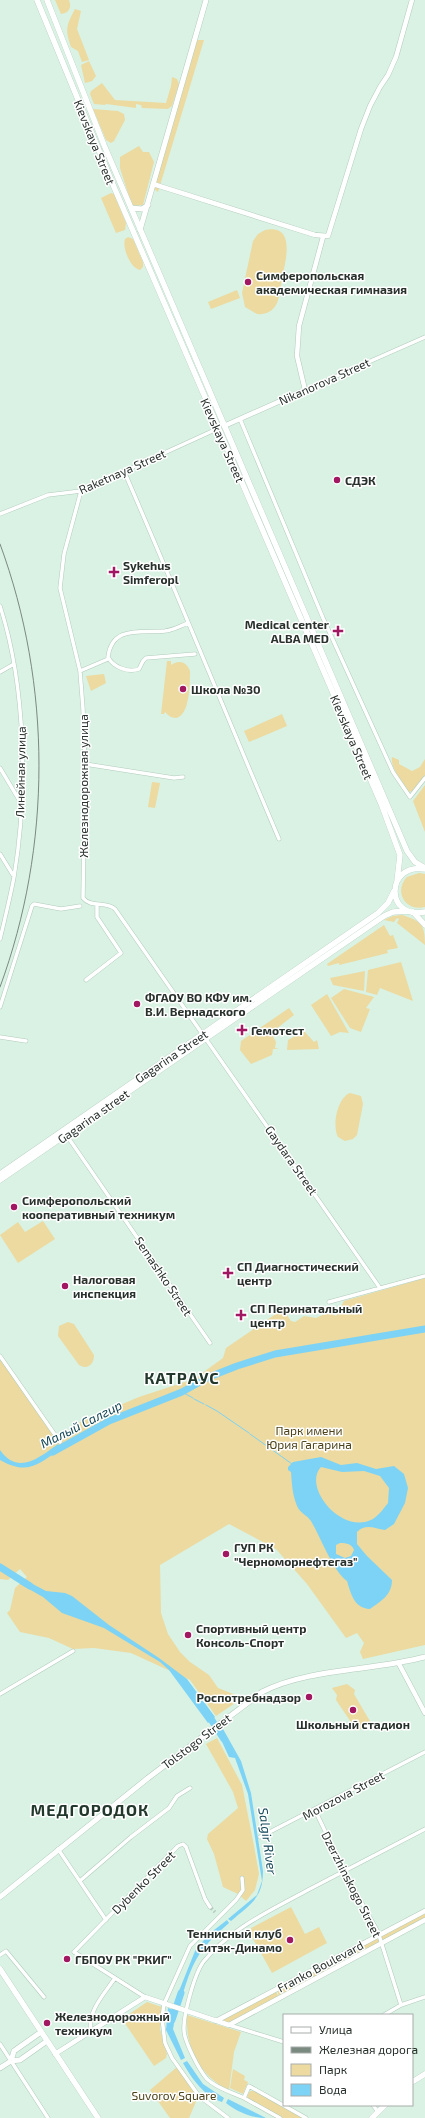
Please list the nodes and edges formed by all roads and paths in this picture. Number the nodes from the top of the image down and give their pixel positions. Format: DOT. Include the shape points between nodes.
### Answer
graph roads {
  1 [pos="33,0"];
  2 [pos="37,0"];
  3 [pos="47,0"];
  4 [pos="206,0"];
  5 [pos="412,0"];
  6 [pos="47,23"];
  7 [pos="82,90"];
  8 [pos="75,94"];
  9 [pos="153,184"];
  10 [pos="149,204"];
  11 [pos="131,208"];
  12 [pos="140,230"];
  13 [pos="323,237"];
  14 [pos="425,338"];
  15 [pos="305,390"];
  16 [pos="240,419"];
  17 [pos="221,427"];
  18 [pos="124,471"];
  19 [pos="81,491"];
  20 [pos="0,514"];
  21 [pos="0,606"];
  22 [pos="188,623"];
  23 [pos="195,654"];
  24 [pos="108,658"];
  25 [pos="14,664"];
  26 [pos="80,671"];
  27 [pos="0,672"];
  28 [pos="85,764"];
  29 [pos="0,768"];
  30 [pos="183,776"];
  31 [pos="425,778"];
  32 [pos="21,804"];
  33 [pos="279,839"];
  34 [pos="0,854"];
  35 [pos="425,869"];
  36 [pos="14,876"];
  37 [pos="397,881"];
  38 [pos="394,890"];
  39 [pos="97,904"];
  40 [pos="80,906"];
  41 [pos="411,912"];
  42 [pos="425,912"];
  43 [pos="425,925"];
  44 [pos="0,939"];
  45 [pos="86,980"];
  46 [pos="0,1006"];
  47 [pos="205,1035"];
  48 [pos="0,1037"];
  49 [pos="26,1041"];
  50 [pos="65,1132"];
  51 [pos="0,1174"];
  52 [pos="0,1180"];
  53 [pos="425,1276"];
  54 [pos="380,1288"];
  55 [pos="329,1302"];
  56 [pos="210,1343"];
  57 [pos="0,1356"];
  58 [pos="60,1442"];
  59 [pos="72,1650"];
  60 [pos="425,1658"];
  61 [pos="399,1664"];
  62 [pos="0,1694"];
  63 [pos="425,1713"];
  64 [pos="425,1752"];
  65 [pos="190,1788"];
  66 [pos="315,1810"];
  67 [pos="425,1829"];
  68 [pos="260,1837"];
  69 [pos="58,1848"];
  70 [pos="344,1871"];
  71 [pos="242,1878"];
  72 [pos="81,1880"];
  73 [pos="0,1897"];
  74 [pos="210,1907"];
  75 [pos="425,1911"];
  76 [pos="215,1912"];
  77 [pos="220,1916"];
  78 [pos="106,1920"];
  79 [pos="425,1920"];
  80 [pos="379,1935"];
  81 [pos="382,1944"];
  82 [pos="0,1955"];
  83 [pos="0,1969"];
  84 [pos="115,1978"];
  85 [pos="44,1997"];
  86 [pos="145,1997"];
  87 [pos="425,1997"];
  88 [pos="166,2004"];
  89 [pos="401,2005"];
  90 [pos="184,2010"];
  91 [pos="386,2014"];
  92 [pos="216,2021"];
  93 [pos="229,2026"];
  94 [pos="91,2031"];
  95 [pos="41,2032"];
  96 [pos="47,2041"];
  97 [pos="283,2042"];
  98 [pos="0,2044"];
  99 [pos="55,2054"];
  100 [pos="11,2061"];
  101 [pos="0,2068"];
  102 [pos="425,2074"];
  103 [pos="413,2081"];
  104 [pos="244,2098"];
  105 [pos="283,2105"];
  106 [pos="285,2106"];
  107 [pos="373,2106"];
  108 [pos="384,2106"];
  109 [pos="378,2112"];
  110 [pos="48,2118"];
  111 [pos="98,2118"];
  112 [pos="228,2118"];
  113 [pos="280,2118"];
  114 [pos="306,2118"];
  115 [pos="372,2118"];
  1 -- 6 [label="main road"];
  2 -- 6 [label="main road, Kievskaya Street"];
  3 -- 7 [label="main road, Kievskaya Street"];
  4 -- 9 [label="main road"];
  5 -- 13 [label="street" via="396,57 370,106 344,181 329,235"];
  6 -- 8 [label="main road, Kievskaya Street"];
  7 -- 8 [label="street"];
  7 -- 11 [label="main road, Kievskaya Street"];
  8 -- 17 [label="main road, Kievskaya Street"];
  9 -- 10 [label="main road"];
  9 -- 13 [label="street"];
  10 -- 11 [label="main road" via="142,209"];
  10 -- 12 [label="main road"];
  11 -- 12 [label="main road, Kievskaya Street"];
  12 -- 17 [label="main road, Kievskaya Street"];
  13 -- 15 [label="street" via="300,326 297,356"];
  14 -- 15 [label="street, Nikanorova Street"];
  15 -- 16 [label="street, Nikanorova Street"];
  16 -- 17 [label="street, Nikanorova Street"];
  16 -- 31 [label="street" via="325,623 393,772 410,797"];
  17 -- 18 [label="street, Raketnaya Street"];
  17 -- 35 [label="main road, Kievskaya Street" via="407,852"];
  17 -- 37 [label="main road, Kievskaya Street" via="382,806 400,854"];
  18 -- 19 [label="street, Raketnaya Street"];
  18 -- 22 [label="street"];
  19 -- 20 [label="street, Raketnaya Street" via="48,496"];
  19 -- 26 [label="street, Железнодорожная улица" via="64,554 60,588"];
  21 -- 25 [label="street, Линейная улица"];
  22 -- 24 [label="street" via="166,630 125,632 115,639"];
  22 -- 33 [label="street"];
  23 -- 24 [label="street" via="146,658 139,669 134,670 116,667"];
  24 -- 26 [label="street"];
  25 -- 27 [label="street"];
  25 -- 32 [label="street, Линейная улица" via="22,732"];
  26 -- 28 [label="street, Железнодорожная улица"];
  28 -- 30 [label="street" via="174,778"];
  28 -- 39 [label="street, Железнодорожная улица" via="82,895 87,902"];
  29 -- 32 [label="street"];
  32 -- 36 [label="street, Линейная улица"];
  34 -- 36 [label="street"];
  35 -- 37 [label="main road" via="410,870"];
  36 -- 44 [label="street, Линейная улица"];
  37 -- 38 [label="main road, Kievskaya Street"];
  38 -- 41 [label="main road" via="397,903"];
  38 -- 47 [label="main road, Gagarina Street" via="388,903 378,914"];
  39 -- 45 [label="street" via="96,917 121,953"];
  39 -- 47 [label="street, Железнодорожная улица" via="115,909"];
  40 -- 46 [label="street" via="67,909 32,906"];
  41 -- 42 [label="main road, Gagarina Street"];
  41 -- 43 [label="main road"];
  41 -- 47 [label="main road, Gagarina Street" via="393,912 384,916"];
  47 -- 50 [label="main road, Gagarina Street"];
  47 -- 54 [label="street, Gaydara Street"];
  48 -- 49 [label="street"];
  50 -- 51 [label="main road, Gagarina Street"];
  50 -- 52 [label="main road, Gagarina street"];
  50 -- 56 [label="street, Semashko Street"];
  53 -- 54 [label="street"];
  54 -- 55 [label="street"];
  57 -- 58 [label="street"];
  59 -- 62 [label="street"];
  60 -- 61 [label="main road, Tolstogo Street"];
  61 -- 63 [label="street"];
  61 -- 69 [label="main road, Tolstogo Street" via="299,1679 262,1692"];
  64 -- 66 [label="street, Morozova Street"];
  65 -- 72 [label="street" via="177,1796 169,1808 130,1837"];
  66 -- 68 [label="street, Morozova Street"];
  66 -- 70 [label="street, Dzerzhinskogo Street"];
  67 -- 70 [label="street"];
  69 -- 72 [label="street, Dybenko Street"];
  69 -- 73 [label="main road, Tolstogo Street"];
  70 -- 80 [label="street, Dzerzhinskogo Street"];
  70 -- 90 [label="street" via="238,1929 203,1962"];
  71 -- 77 [label="street" via="243,1890"];
  72 -- 78 [label="street, Dybenko Street"];
  74 -- 78 [label="street, Dybenko Street" via="183,1844 178,1846"];
  75 -- 80 [label="street, Franko Boulevard"];
  76 -- 77 [label="street"];
  77 -- 88 [label="street" via="190,1946"];
  78 -- 84 [label="street, Dybenko Street" via="74,1952"];
  79 -- 81 [label="street, Franko Boulevard"];
  80 -- 81 [label="street, Dzerzhinskogo Street"];
  80 -- 92 [label="street, Franko Boulevard"];
  81 -- 89 [label="street, Dzerzhinskogo Street"];
  81 -- 93 [label="street, Franko Boulevard"];
  82 -- 85 [label="street" via="6,1951"];
  83 -- 95 [label="main road"];
  84 -- 86 [label="street, Dybenko Street"];
  84 -- 94 [label="street" via="94,2009"];
  86 -- 88 [label="street"];
  86 -- 94 [label="street"];
  87 -- 89 [label="street"];
  88 -- 90 [label="street"];
  88 -- 112 [label="street" via="162,2032 169,2053 199,2096"];
  89 -- 91 [label="street"];
  90 -- 92 [label="street"];
  90 -- 104 [label="street" via="185,2041 203,2074 212,2083"];
  92 -- 93 [label="street"];
  93 -- 97 [label="street"];
  94 -- 99 [label="street"];
  95 -- 96 [label="main road"];
  95 -- 100 [label="main road" via="14,2051"];
  96 -- 99 [label="main road"];
  96 -- 100 [label="main road" via="20,2060"];
  98 -- 100 [label="street"];
  99 -- 111 [label="main road"];
  100 -- 101 [label="main road"];
  100 -- 110 [label="street"];
  102 -- 103 [label="main road"];
  104 -- 105 [label="street" via="249,2086"];
  104 -- 113 [label="street"];
  106 -- 114 [label="street"];
  107 -- 109 [label="street"];
  108 -- 109 [label="main road"];
  109 -- 115 [label="main road"];
}
